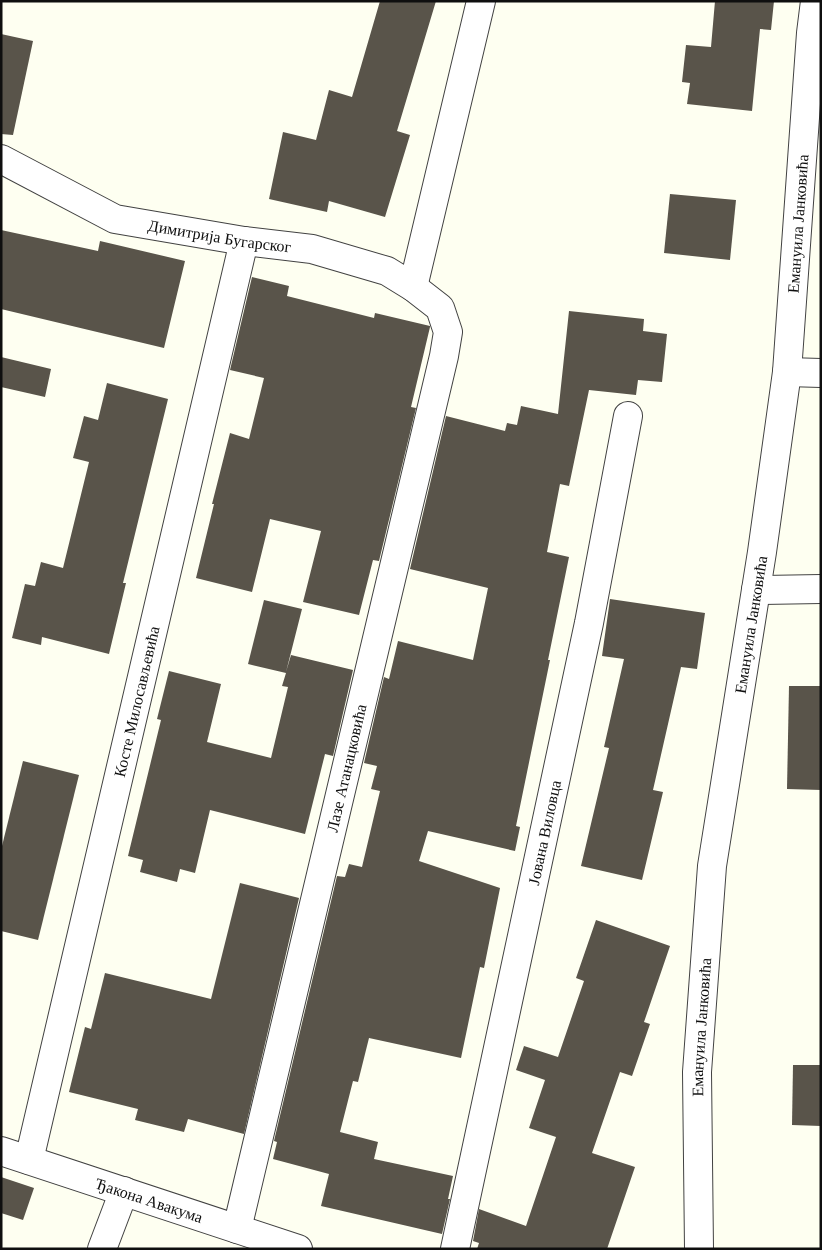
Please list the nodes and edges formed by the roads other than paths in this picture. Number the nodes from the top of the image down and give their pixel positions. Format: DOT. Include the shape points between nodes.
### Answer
graph roads {
  1 [pos="481,1"];
  2 [pos="815,1"];
  3 [pos="1,159"];
  4 [pos="244,242"];
  5 [pos="413,287"];
  6 [pos="440,308"];
  7 [pos="787,372"];
  8 [pos="821,372"];
  9 [pos="628,416"];
  10 [pos="821,589"];
  11 [pos="756,590"];
  12 [pos="1,1151"];
  13 [pos="29,1160"];
  14 [pos="124,1191"];
  15 [pos="237,1229"];
  16 [pos="268,1244"];
  17 [pos="102,1249"];
  18 [pos="298,1249"];
  19 [pos="455,1249"];
  20 [pos="698,1249"];
  1 -- 5 [label="street"];
  2 -- 7 [label="street, Емануила Јанковића"];
  3 -- 4 [label="street, Димитрија Бугарског" via="115,219"];
  4 -- 5 [label="street, Димитрија Бугарског" via="312,249 387,271"];
  4 -- 13 [label="street, Косте Милосављевића"];
  5 -- 6 [label="street, Димитрија Бугарског"];
  6 -- 15 [label="street, Лазе Атанацковића" via="448,332 444,356"];
  7 -- 8 [label="street"];
  7 -- 11 [label="street, Емануила Јанковића"];
  9 -- 19 [label="street, Јована Виловца" via="590,623"];
  10 -- 11 [label="street"];
  11 -- 20 [label="street, Емануила Јанковића" via="712,866 697,1072"];
  12 -- 13 [label="street, Ђакона Авакума"];
  13 -- 14 [label="street, Ђакона Авакума"];
  14 -- 15 [label="street, Ђакона Авакума"];
  14 -- 17 [label="street"];
  15 -- 16 [label="street, Ђакона Авакума"];
  16 -- 18 [label="street, Ђакона Авакума"];
}
